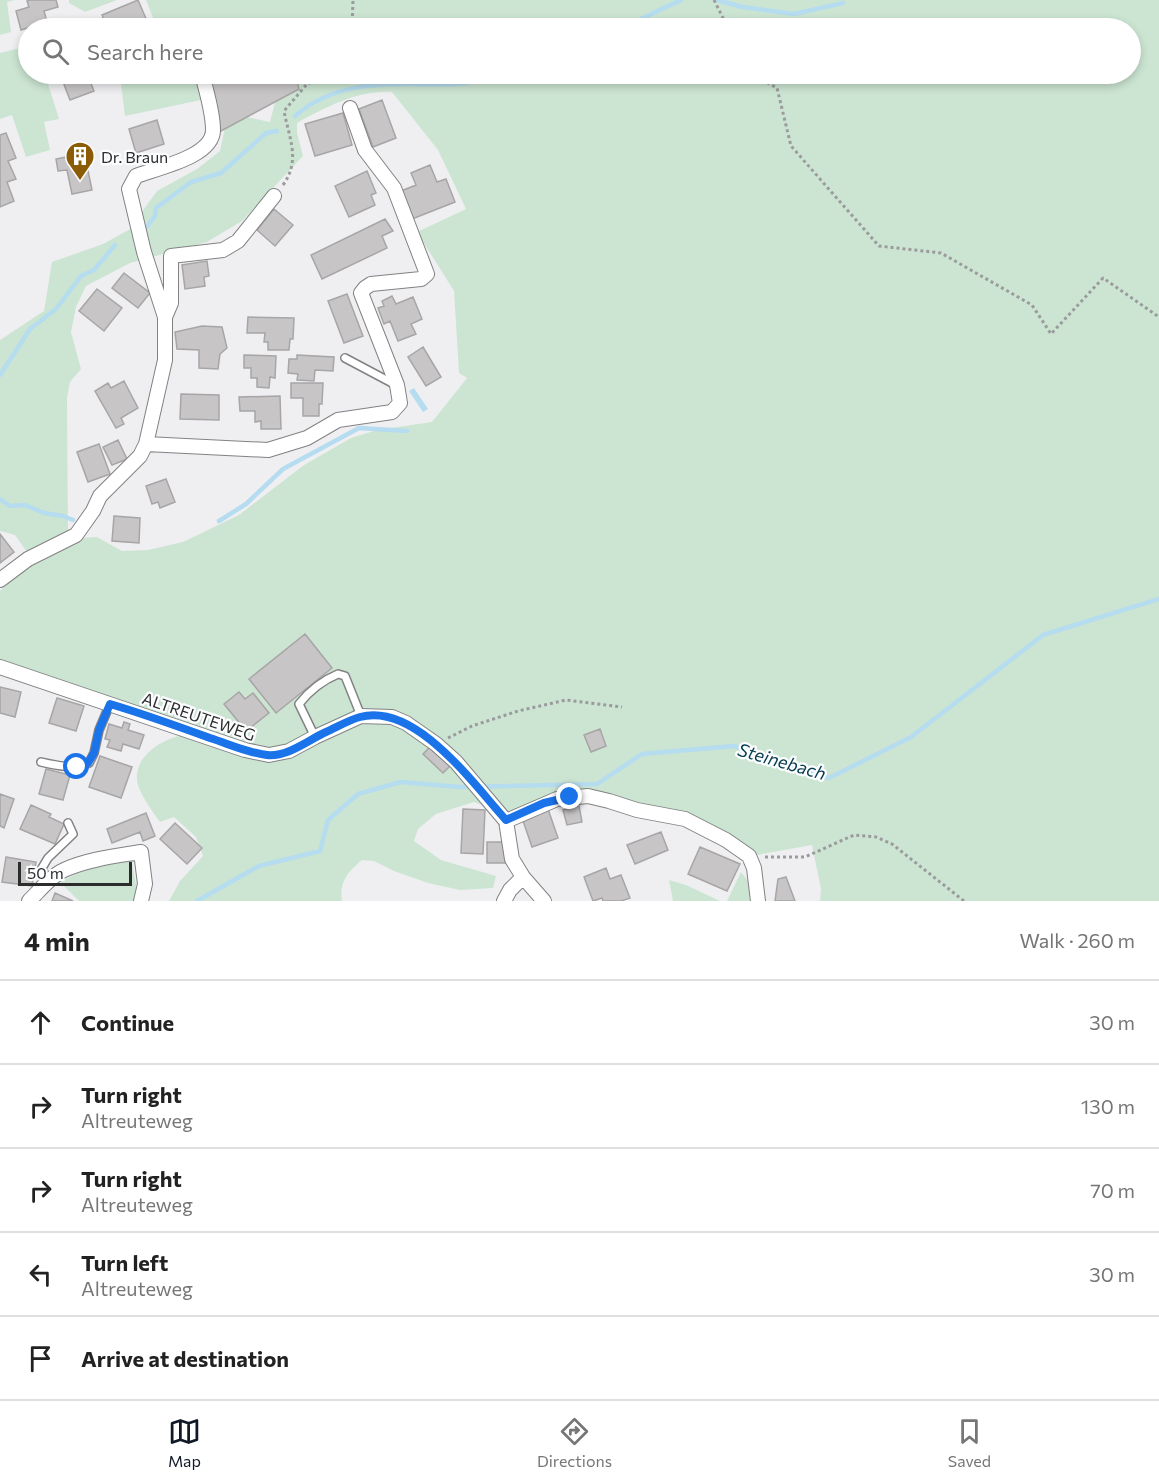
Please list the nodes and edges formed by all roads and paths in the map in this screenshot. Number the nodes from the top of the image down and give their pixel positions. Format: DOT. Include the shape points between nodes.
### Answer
graph roads {
  1 [pos="353,0"];
  2 [pos="714,0"];
  3 [pos="352,18"];
  4 [pos="723,18"];
  5 [pos="204,84"];
  6 [pos="307,84"];
  7 [pos="770,84"];
  8 [pos="350,108"];
  9 [pos="274,196"];
  10 [pos="165,316"];
  11 [pos="1159,317"];
  12 [pos="345,358"];
  13 [pos="397,385"];
  14 [pos="146,444"];
  15 [pos="0,580"];
  16 [pos="0,667"];
  17 [pos="110,704"];
  18 [pos="622,706"];
  19 [pos="361,717"];
  20 [pos="315,736"];
  21 [pos="436,744"];
  22 [pos="41,762"];
  23 [pos="506,820"];
  24 [pos="68,823"];
  25 [pos="752,860"];
  26 [pos="523,876"];
  27 [pos="45,884"];
  28 [pos="29,901"];
  29 [pos="141,901"];
  30 [pos="504,901"];
  31 [pos="544,901"];
  32 [pos="758,901"];
  33 [pos="964,901"];
  1 -- 3 [label="path"];
  2 -- 4 [label="path"];
  5 -- 10 [label="street" via="214,131 210,142 194,156 136,176 129,189"];
  6 -- 9 [label="path" via="284,111 294,157 290,176"];
  7 -- 11 [label="path" via="777,88 790,146 879,246 941,253 1032,305 1051,334 1103,278"];
  8 -- 13 [label="street" via="365,150 394,188 427,274 421,279 371,284 361,293"];
  9 -- 10 [label="street" via="238,241 223,250 171,256 171,303"];
  10 -- 14 [label="street" via="165,360"];
  12 -- 13 [label="lane"];
  13 -- 14 [label="street" via="400,403 392,412 338,420 307,438 268,450"];
  14 -- 15 [label="street" via="140,456 100,496 76,535 28,559"];
  16 -- 17 [label="street, ALTREUTEWEG"];
  17 -- 20 [label="street, ALTREUTEWEG" via="269,755 289,751"];
  17 -- 22 [label="lane" via="88,763 70,767"];
  18 -- 21 [label="path" via="566,700 472,726"];
  19 -- 20 [label="street, ALTREUTEWEG"];
  19 -- 20 [label="lane" via="345,676 338,674 325,679 299,704"];
  19 -- 21 [label="street, ALTREUTEWEG" via="392,717"];
  21 -- 23 [label="street, ALTREUTEWEG"];
  23 -- 25 [label="street" via="551,801 588,796 685,819"];
  23 -- 26 [label="street" via="512,859"];
  24 -- 27 [label="lane" via="73,834 42,868"];
  25 -- 32 [label="street"];
  25 -- 33 [label="path" via="805,858 854,835 876,837 892,844"];
  26 -- 30 [label="street"];
  26 -- 31 [label="street"];
  27 -- 28 [label="street"];
  27 -- 29 [label="street" via="63,870 141,852 145,884"];
}
